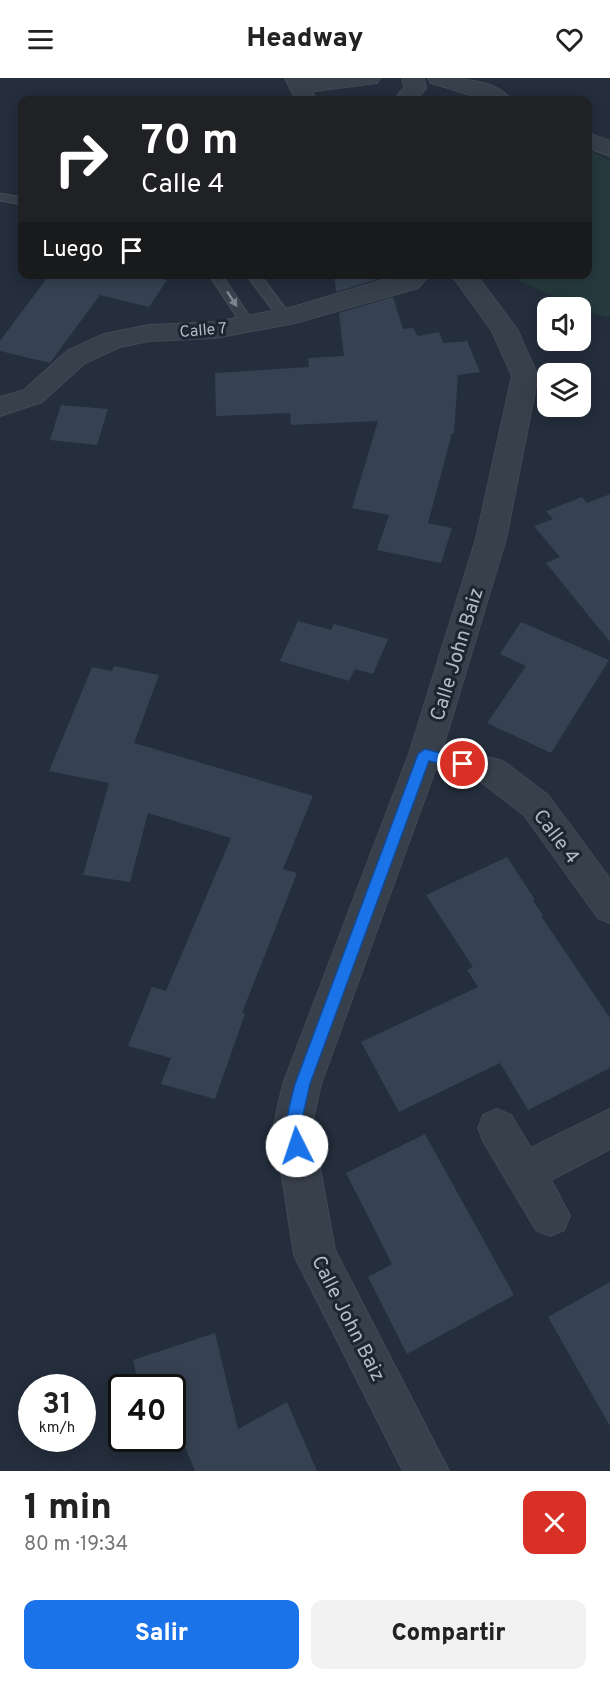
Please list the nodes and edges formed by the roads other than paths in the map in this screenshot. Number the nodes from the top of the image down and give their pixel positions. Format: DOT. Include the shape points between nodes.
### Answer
graph roads {
  1 [pos="369,78"];
  2 [pos="413,78"];
  3 [pos="439,78"];
  4 [pos="300,88"];
  5 [pos="408,96"];
  6 [pos="492,96"];
  7 [pos="592,142"];
  8 [pos="610,149"];
  9 [pos="0,197"];
  10 [pos="18,200"];
  11 [pos="218,279"];
  12 [pos="256,279"];
  13 [pos="413,279"];
  14 [pos="467,279"];
  15 [pos="285,317"];
  16 [pos="248,324"];
  17 [pos="0,407"];
  18 [pos="425,754"];
  19 [pos="610,907"];
  20 [pos="497,1128"];
  21 [pos="610,1128"];
  22 [pos="524,1173"];
  23 [pos="550,1216"];
  24 [pos="427,1471"];
  1 -- 4 [label="street"];
  2 -- 5 [label="street" via="415,88"];
  3 -- 6 [label="street"];
  7 -- 8 [label="street"];
  9 -- 10 [label="lane"];
  11 -- 16 [label="lane, one-way"];
  12 -- 15 [label="lane"];
  13 -- 15 [label="street, Calle 7"];
  14 -- 18 [label="street, Calle John Baiz" via="504,328 525,376 491,539"];
  15 -- 16 [label="street, Calle 7"];
  16 -- 17 [label="street, Calle 7" via="113,340 76,357 33,396"];
  18 -- 19 [label="street, Calle 4" via="491,771 536,805"];
  18 -- 24 [label="street, Calle John Baiz" via="303,1084 293,1124 315,1255"];
  20 -- 22 [label="street"];
  21 -- 22 [label="street"];
  22 -- 23 [label="street"];
}
